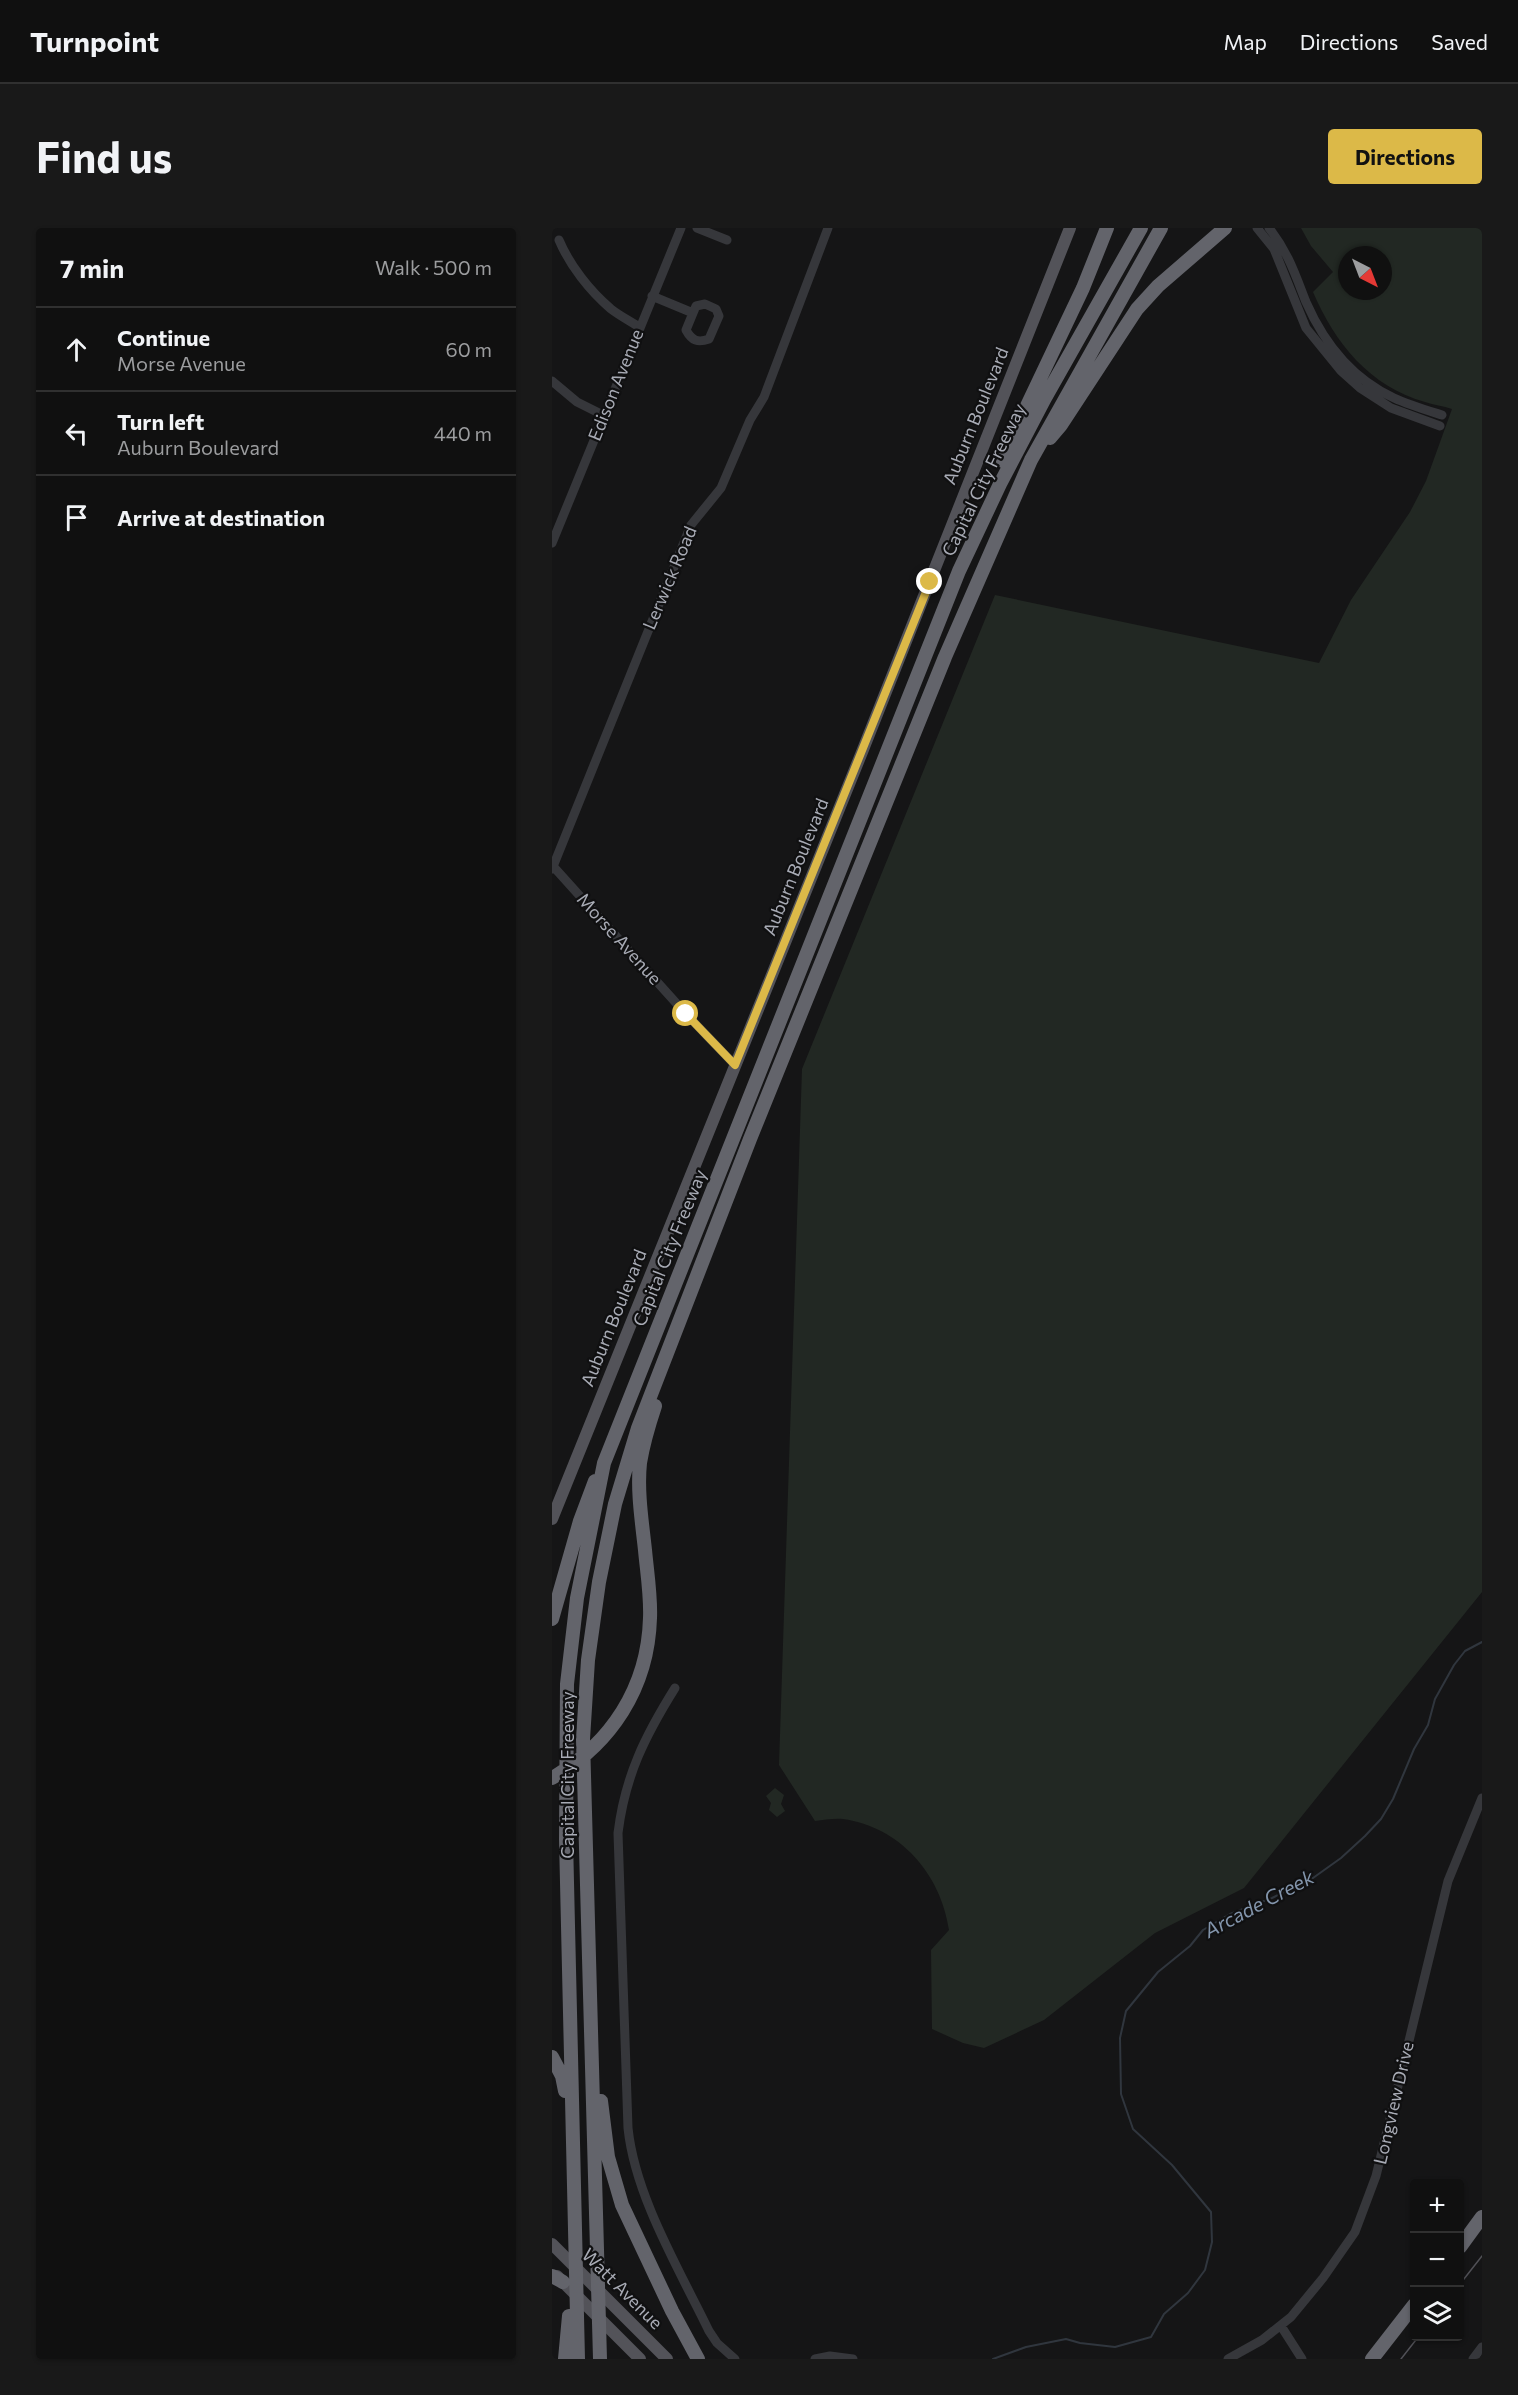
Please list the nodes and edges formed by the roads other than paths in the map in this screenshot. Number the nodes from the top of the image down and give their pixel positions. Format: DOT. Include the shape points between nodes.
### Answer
graph roads {
  1 [pos="681,228"];
  2 [pos="697,228"];
  3 [pos="828,228"];
  4 [pos="1070,228"];
  5 [pos="1107,228"];
  6 [pos="1141,228"];
  7 [pos="1161,228"];
  8 [pos="1225,228"];
  9 [pos="1257,228"];
  10 [pos="1269,228"];
  11 [pos="560,240"];
  12 [pos="727,240"];
  13 [pos="652,296"];
  14 [pos="693,313"];
  15 [pos="639,327"];
  16 [pos="552,381"];
  17 [pos="603,415"];
  18 [pos="1031,460"];
  19 [pos="552,543"];
  20 [pos="958,572"];
  21 [pos="552,867"];
  22 [pos="735,1065"];
  23 [pos="684,1309"];
  24 [pos="604,1463"];
  25 [pos="552,1519"];
  26 [pos="552,1619"];
  27 [pos="675,1688"];
  28 [pos="552,1778"];
  29 [pos="1482,1798"];
  30 [pos="591,2027"];
  31 [pos="552,2058"];
  32 [pos="572,2120"];
  33 [pos="1482,2217"];
  34 [pos="1464,2242"];
  35 [pos="552,2244"];
  36 [pos="570,2254"];
  37 [pos="552,2271"];
  38 [pos="557,2279"];
  39 [pos="1410,2309"];
  40 [pos="1281,2326"];
  41 [pos="1382,2346"];
  42 [pos="1482,2347"];
  43 [pos="565,2359"];
  44 [pos="578,2359"];
  45 [pos="600,2359"];
  46 [pos="640,2359"];
  47 [pos="667,2359"];
  48 [pos="698,2359"];
  49 [pos="735,2359"];
  50 [pos="815,2359"];
  51 [pos="853,2359"];
  52 [pos="1228,2359"];
  53 [pos="1302,2359"];
  54 [pos="1365,2359"];
  55 [pos="1372,2359"];
  56 [pos="1473,2359"];
  1 -- 13 [label="street, Edison Avenue"];
  2 -- 12 [label="street"];
  3 -- 21 [label="street, Lerwick Road" via="764,397 724,482 691,525"];
  4 -- 22 [label="main road, Auburn Boulevard"];
  5 -- 20 [label="highway" via="1017,427"];
  6 -- 20 [label="highway, Capital City Freeway" via="1044,398"];
  7 -- 18 [label="highway, Capital City Freeway"];
  8 -- 18 [label="highway" via="1137,309 1061,425"];
  9 -- 10 [label="street" via="1274,249 1306,328 1341,371 1391,408 1435,424 1438,414 1395,399 1366,382 1322,335 1284,247"];
  11 -- 15 [label="street" via="579,275 609,308"];
  13 -- 14 [label="street"];
  13 -- 15 [label="street, Edison Avenue"];
  15 -- 17 [label="street, Edison Avenue"];
  16 -- 17 [label="street" via="577,402"];
  17 -- 19 [label="street, Edison Avenue"];
  18 -- 23 [label="highway, Capital City Freeway" via="945,657"];
  20 -- 24 [label="highway, Capital City Freeway"];
  21 -- 22 [label="street, Morse Avenue"];
  22 -- 25 [label="main road, Auburn Boulevard"];
  23 -- 28 [label="highway" via="640,1464 650,1617 639,1679 626,1707 596,1746"];
  23 -- 30 [label="highway, Capital City Freeway" via="638,1428 615,1504 588,1660 583,1739"];
  24 -- 26 [label="highway" via="587,1499"];
  24 -- 32 [label="highway, Capital City Freeway" via="577,1598 567,1684"];
  27 -- 49 [label="street" via="636,1759 618,1833 629,2135 640,2184 679,2268 712,2336"];
  29 -- 40 [label="street, Longview Drive" via="1457,1854 1440,1908 1371,2193 1350,2240"];
  30 -- 45 [label="highway, Capital City Freeway"];
  30 -- 48 [label="highway" via="608,2157 618,2194"];
  31 -- 32 [label="highway" via="562,2076"];
  32 -- 36 [label="highway, Capital City Freeway"];
  33 -- 34 [label="highway"];
  35 -- 36 [label="main road, Watt Avenue"];
  36 -- 43 [label="highway"];
  36 -- 44 [label="highway, Capital City Freeway"];
  36 -- 47 [label="main road, Watt Avenue" via="609,2301"];
  37 -- 38 [label="main road, Watt Avenue"];
  38 -- 46 [label="main road, Watt Avenue"];
  39 -- 41 [label="highway"];
  40 -- 52 [label="street, Longview Drive"];
  40 -- 53 [label="street"];
  41 -- 54 [label="highway"];
  41 -- 55 [label="highway"];
  42 -- 56 [label="street"];
  50 -- 51 [label="street"];
}
